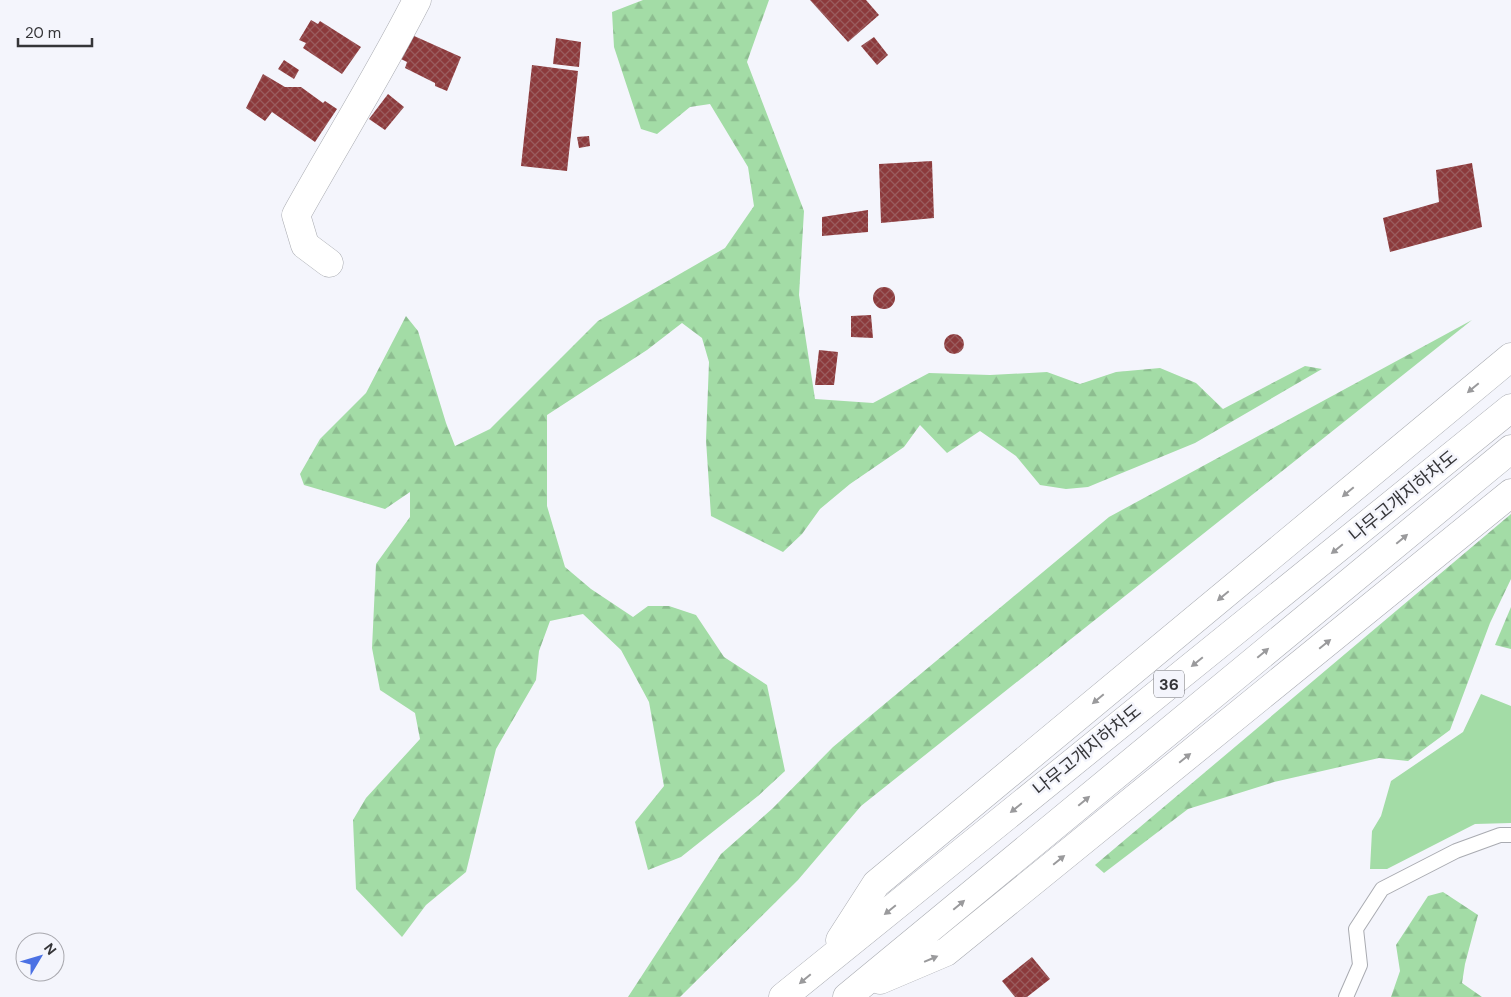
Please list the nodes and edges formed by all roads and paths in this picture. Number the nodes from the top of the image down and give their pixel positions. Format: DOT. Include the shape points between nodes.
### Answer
graph roads {
  1 [pos="417,0"];
  2 [pos="329,263"];
  3 [pos="1511,357"];
  4 [pos="1511,408"];
  5 [pos="1511,449"];
  6 [pos="1511,493"];
  7 [pos="1511,836"];
  8 [pos="827,960"];
  9 [pos="850,994"];
  10 [pos="783,997"];
  11 [pos="1346,997"];
  1 -- 2 [label="main road" via="389,55 296,215 305,245"];
  3 -- 8 [label="main road, one-way" via="876,884"];
  4 -- 8 [label="main road, 나무고개지하차도 / 36, one-way"];
  9 -- 5 [label="main road, 나무고개지하차도, one-way"];
  9 -- 6 [label="main road, one-way" via="946,952"];
  7 -- 11 [label="lane" via="1500,835 1456,851 1382,890 1356,930 1360,966"];
  8 -- 10 [label="main road, 나무고개지하차도, one-way"];
}
